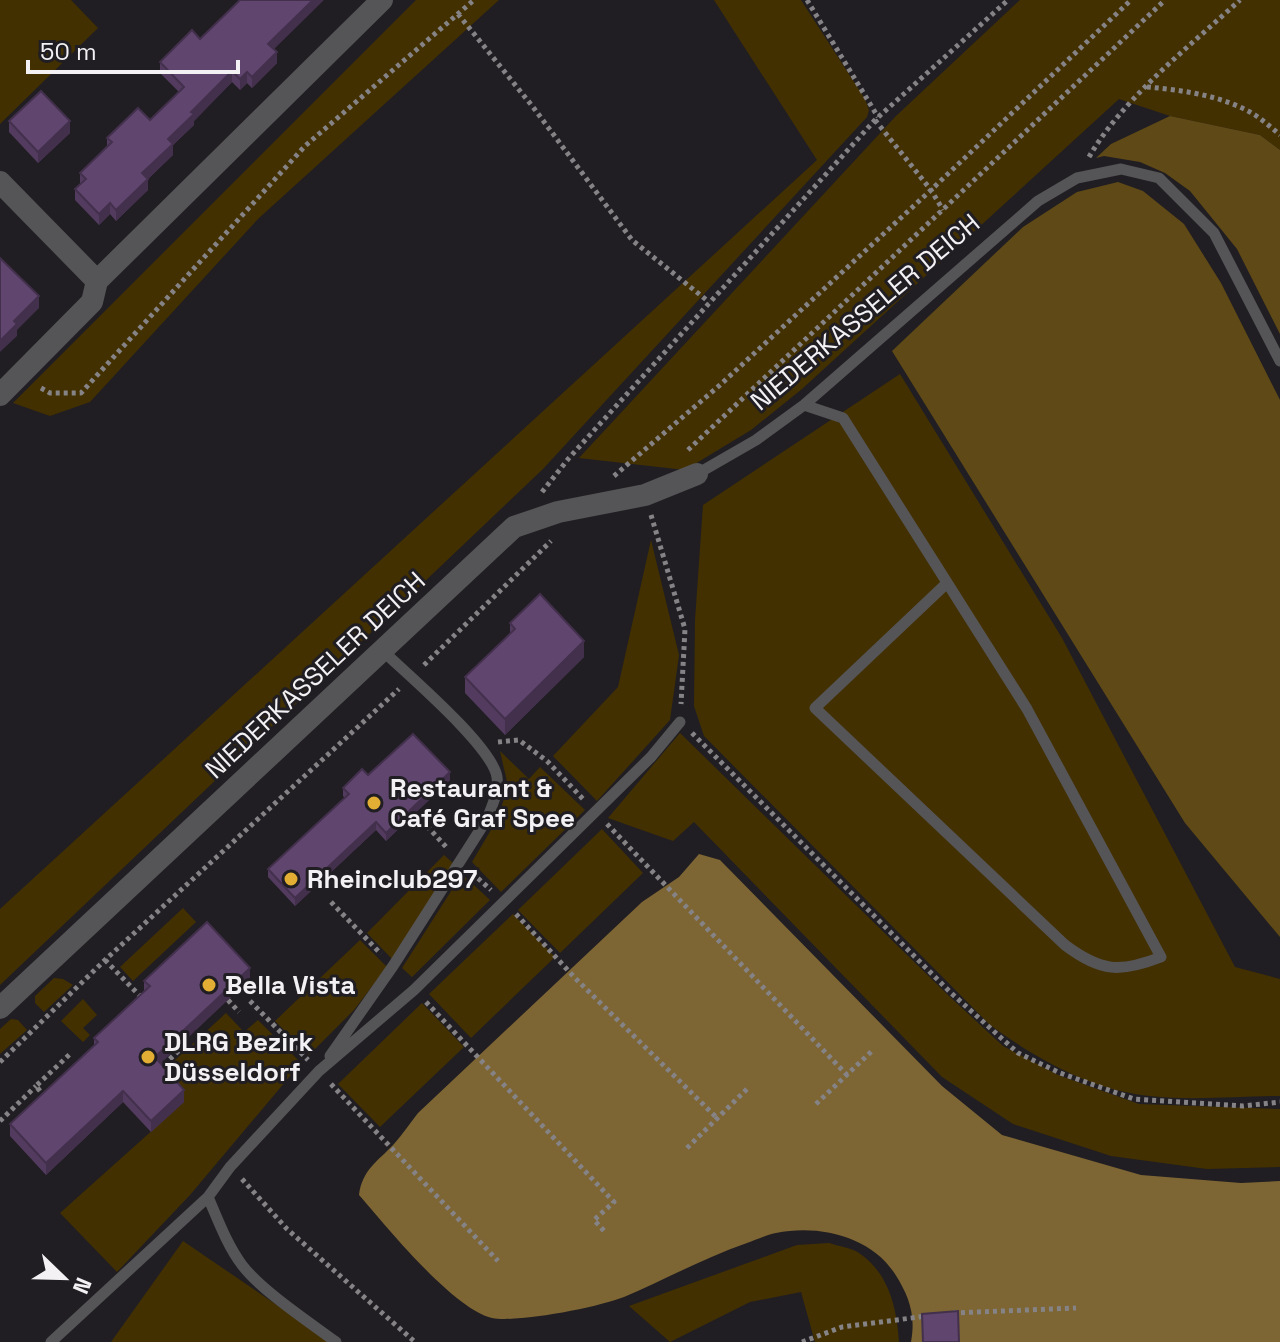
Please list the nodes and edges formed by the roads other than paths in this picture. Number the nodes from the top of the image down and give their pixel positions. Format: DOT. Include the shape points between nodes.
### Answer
graph roads {
  1 [pos="382,0"];
  2 [pos="0,182"];
  3 [pos="97,281"];
  4 [pos="1280,361"];
  5 [pos="0,395"];
  6 [pos="804,405"];
  7 [pos="697,474"];
  8 [pos="947,583"];
  9 [pos="383,651"];
  10 [pos="680,722"];
  11 [pos="0,1008"];
  12 [pos="319,1071"];
  13 [pos="208,1197"];
  14 [pos="51,1342"];
  15 [pos="336,1342"];
  1 -- 3 [label="street"];
  2 -- 3 [label="street"];
  3 -- 5 [label="street" via="92,302"];
  4 -- 6 [label="lane, NIEDERKASSELER DEICH" via="1214,233 1159,178 1121,169 1077,178 1038,201"];
  6 -- 7 [label="lane, NIEDERKASSELER DEICH"];
  6 -- 8 [label="lane" via="843,418"];
  7 -- 9 [label="street, NIEDERKASSELER DEICH" via="645,495 558,512 514,527"];
  8 -- 8 [label="lane" via="1027,709 1161,957 1134,968 1109,969 1084,959 815,708"];
  9 -- 11 [label="street, NIEDERKASSELER DEICH"];
  9 -- 12 [label="lane" via="478,744 497,776 496,796 487,819 393,966"];
  10 -- 12 [label="lane" via="651,757 414,990"];
  12 -- 13 [label="lane"];
  13 -- 14 [label="lane"];
  13 -- 15 [label="lane" via="243,1267"];
}
